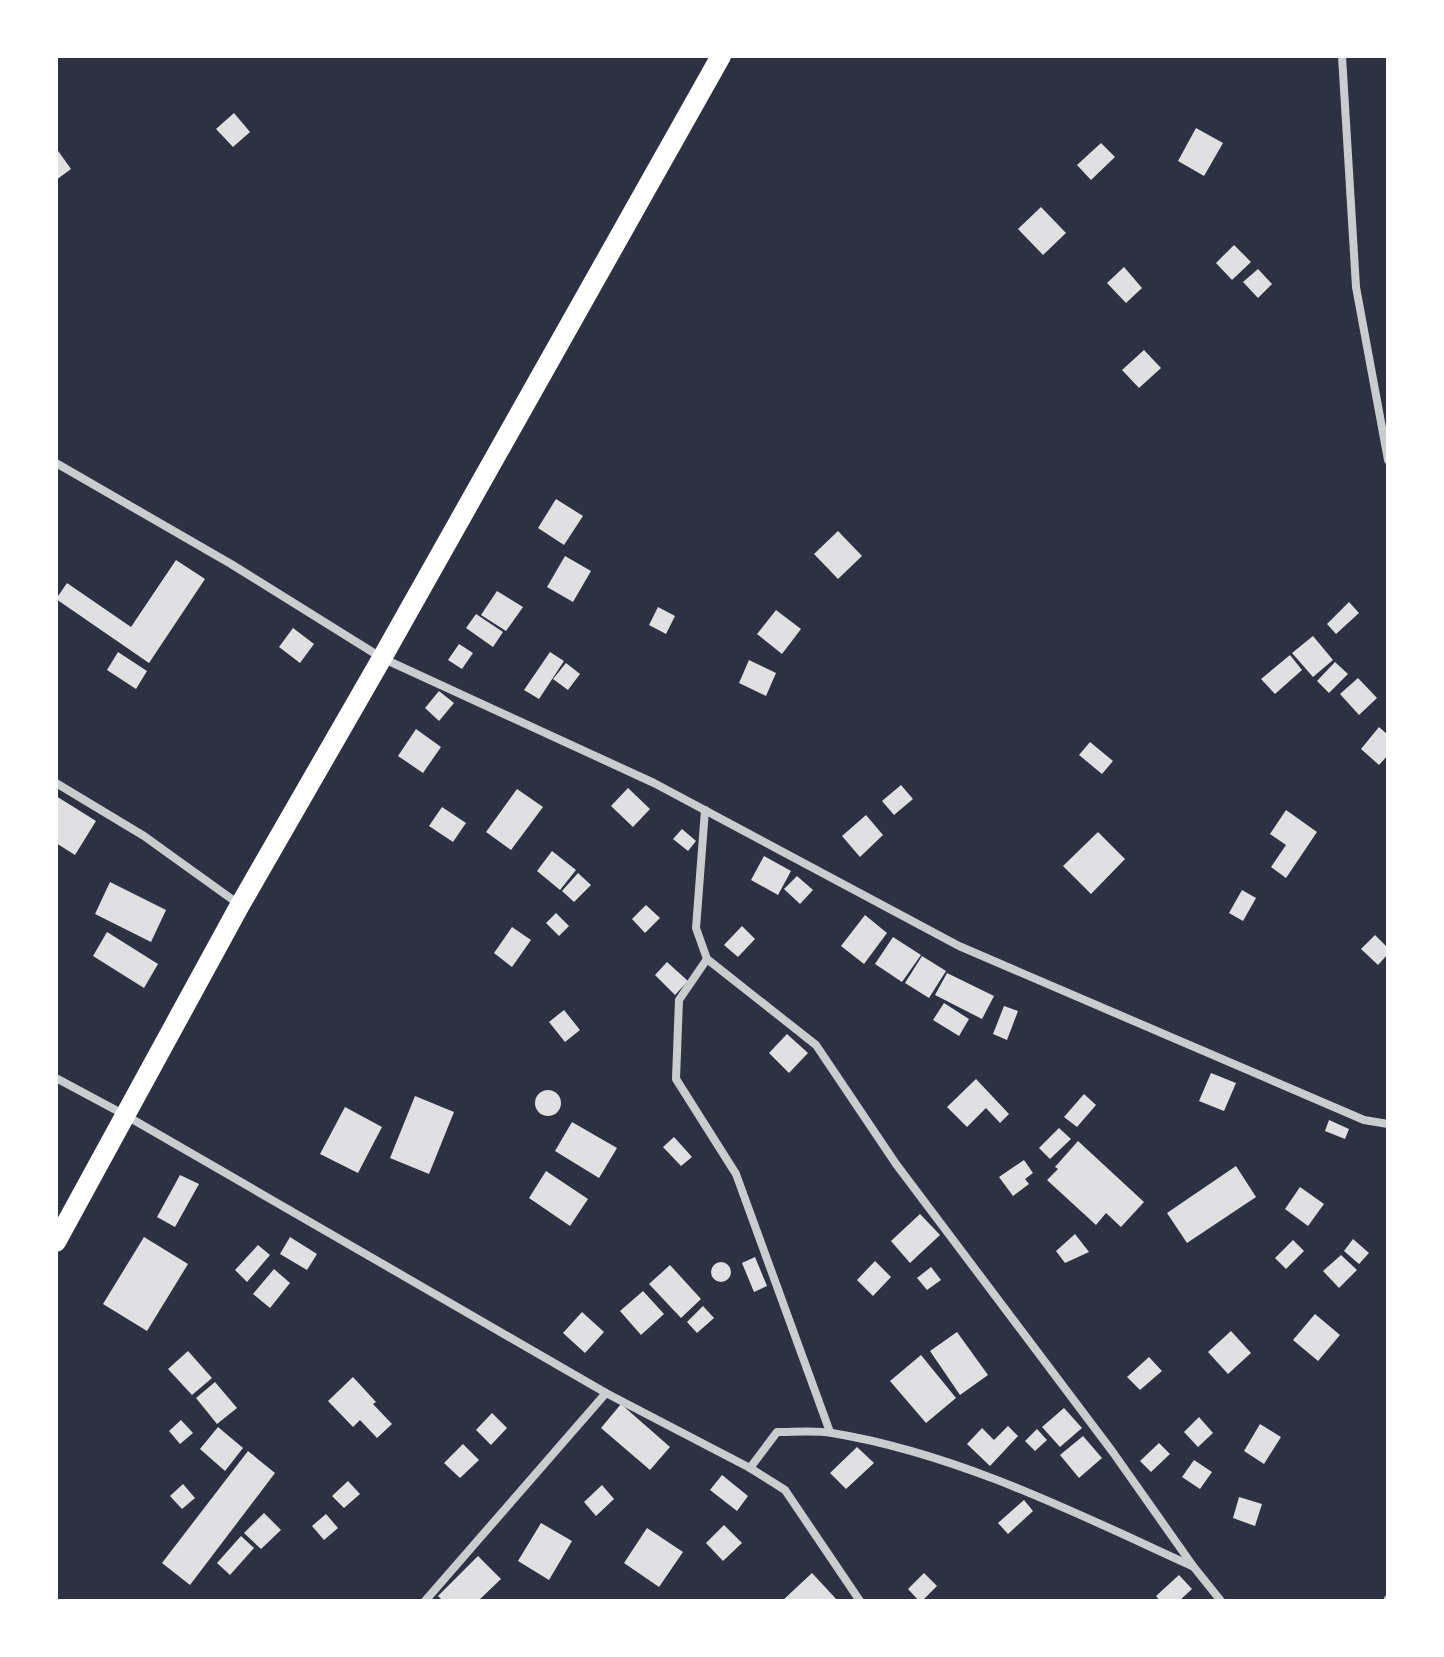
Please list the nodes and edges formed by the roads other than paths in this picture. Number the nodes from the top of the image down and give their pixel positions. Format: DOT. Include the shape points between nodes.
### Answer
graph roads {
  1 [pos="721,56"];
  2 [pos="1342,56"];
  3 [pos="1388,460"];
  4 [pos="56,463"];
  5 [pos="382,658"];
  6 [pos="56,783"];
  7 [pos="705,810"];
  8 [pos="240,905"];
  9 [pos="707,959"];
  10 [pos="56,1078"];
  11 [pos="125,1115"];
  12 [pos="1388,1124"];
  13 [pos="56,1242"];
  14 [pos="606,1393"];
  15 [pos="830,1432"];
  16 [pos="750,1468"];
  17 [pos="1193,1566"];
  18 [pos="425,1601"];
  19 [pos="860,1601"];
  20 [pos="1221,1601"];
  1 -- 5 [label="main road"];
  2 -- 3 [label="street" via="1356,287"];
  4 -- 5 [label="street"];
  5 -- 7 [label="street"];
  5 -- 8 [label="main road"];
  6 -- 8 [label="street" via="144,836"];
  7 -- 9 [label="street" via="696,928"];
  7 -- 12 [label="street" via="959,946 1364,1120"];
  8 -- 11 [label="main road"];
  9 -- 15 [label="street" via="679,1000 676,1079 736,1174"];
  9 -- 17 [label="street" via="816,1045 896,1164"];
  10 -- 11 [label="street"];
  11 -- 13 [label="main road"];
  11 -- 14 [label="street"];
  14 -- 16 [label="street"];
  14 -- 18 [label="street"];
  15 -- 16 [label="street" via="777,1432"];
  15 -- 17 [label="street" via="919,1453 1020,1488"];
  16 -- 19 [label="street" via="785,1490"];
  17 -- 20 [label="street"];
}
